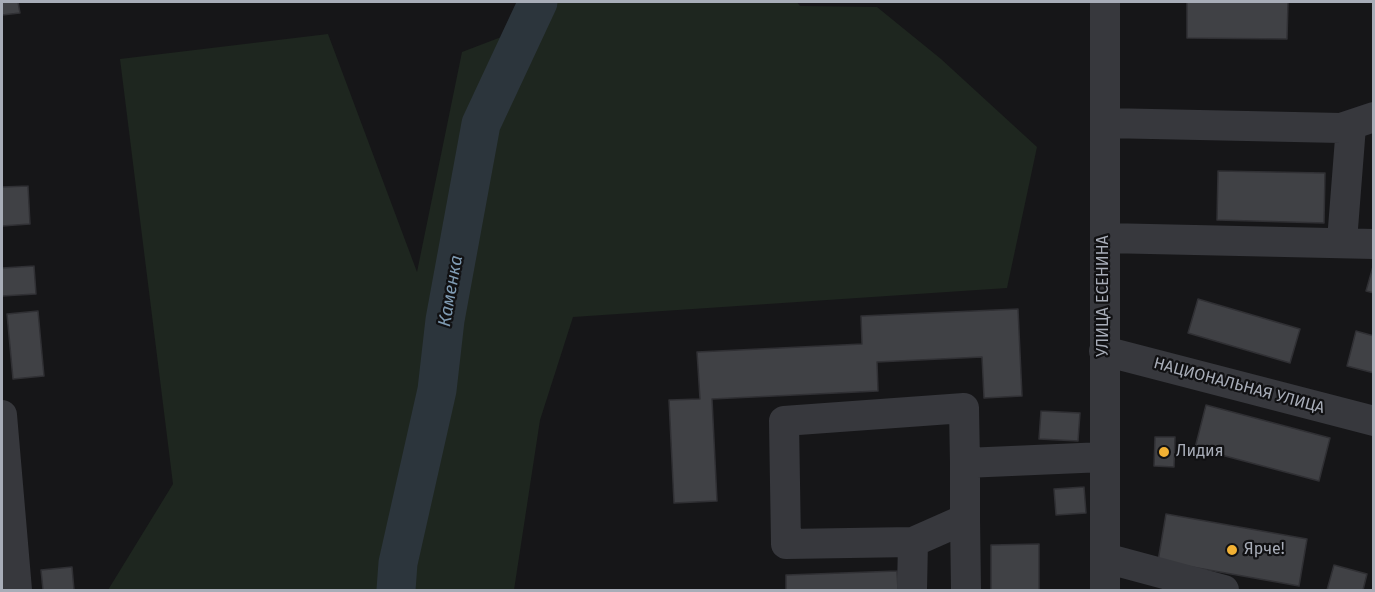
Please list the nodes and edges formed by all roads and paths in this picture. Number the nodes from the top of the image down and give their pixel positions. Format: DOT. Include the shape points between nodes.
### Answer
graph roads {
  1 [pos="1104,2"];
  2 [pos="1362,121"];
  3 [pos="1105,123"];
  4 [pos="1105,238"];
  5 [pos="1342,241"];
  6 [pos="1374,244"];
  7 [pos="1104,351"];
  8 [pos="2,414"];
  9 [pos="1374,421"];
  10 [pos="1104,457"];
  11 [pos="965,463"];
  12 [pos="965,519"];
  13 [pos="913,542"];
  14 [pos="1105,558"];
  15 [pos="17,591"];
  16 [pos="912,591"];
  17 [pos="966,591"];
  18 [pos="1105,591"];
  19 [pos="1224,591"];
  1 -- 3 [label="street, УЛИЦА ЕСЕНИНА"];
  2 -- 3 [label="street"];
  2 -- 5 [label="street"];
  3 -- 4 [label="street, УЛИЦА ЕСЕНИНА"];
  4 -- 5 [label="street"];
  4 -- 7 [label="street, УЛИЦА ЕСЕНИНА"];
  5 -- 6 [label="street"];
  7 -- 9 [label="street, НАЦИОНАЛЬНАЯ УЛИЦА"];
  7 -- 10 [label="street, УЛИЦА ЕСЕНИНА"];
  8 -- 15 [label="street"];
  10 -- 11 [label="street"];
  10 -- 14 [label="street, УЛИЦА ЕСЕНИНА"];
  11 -- 12 [label="street"];
  11 -- 13 [label="street" via="964,408 784,421 786,544"];
  12 -- 13 [label="street"];
  12 -- 17 [label="street"];
  13 -- 16 [label="street"];
  14 -- 18 [label="street, УЛИЦА ЕСЕНИНА"];
  14 -- 19 [label="street"];
}
